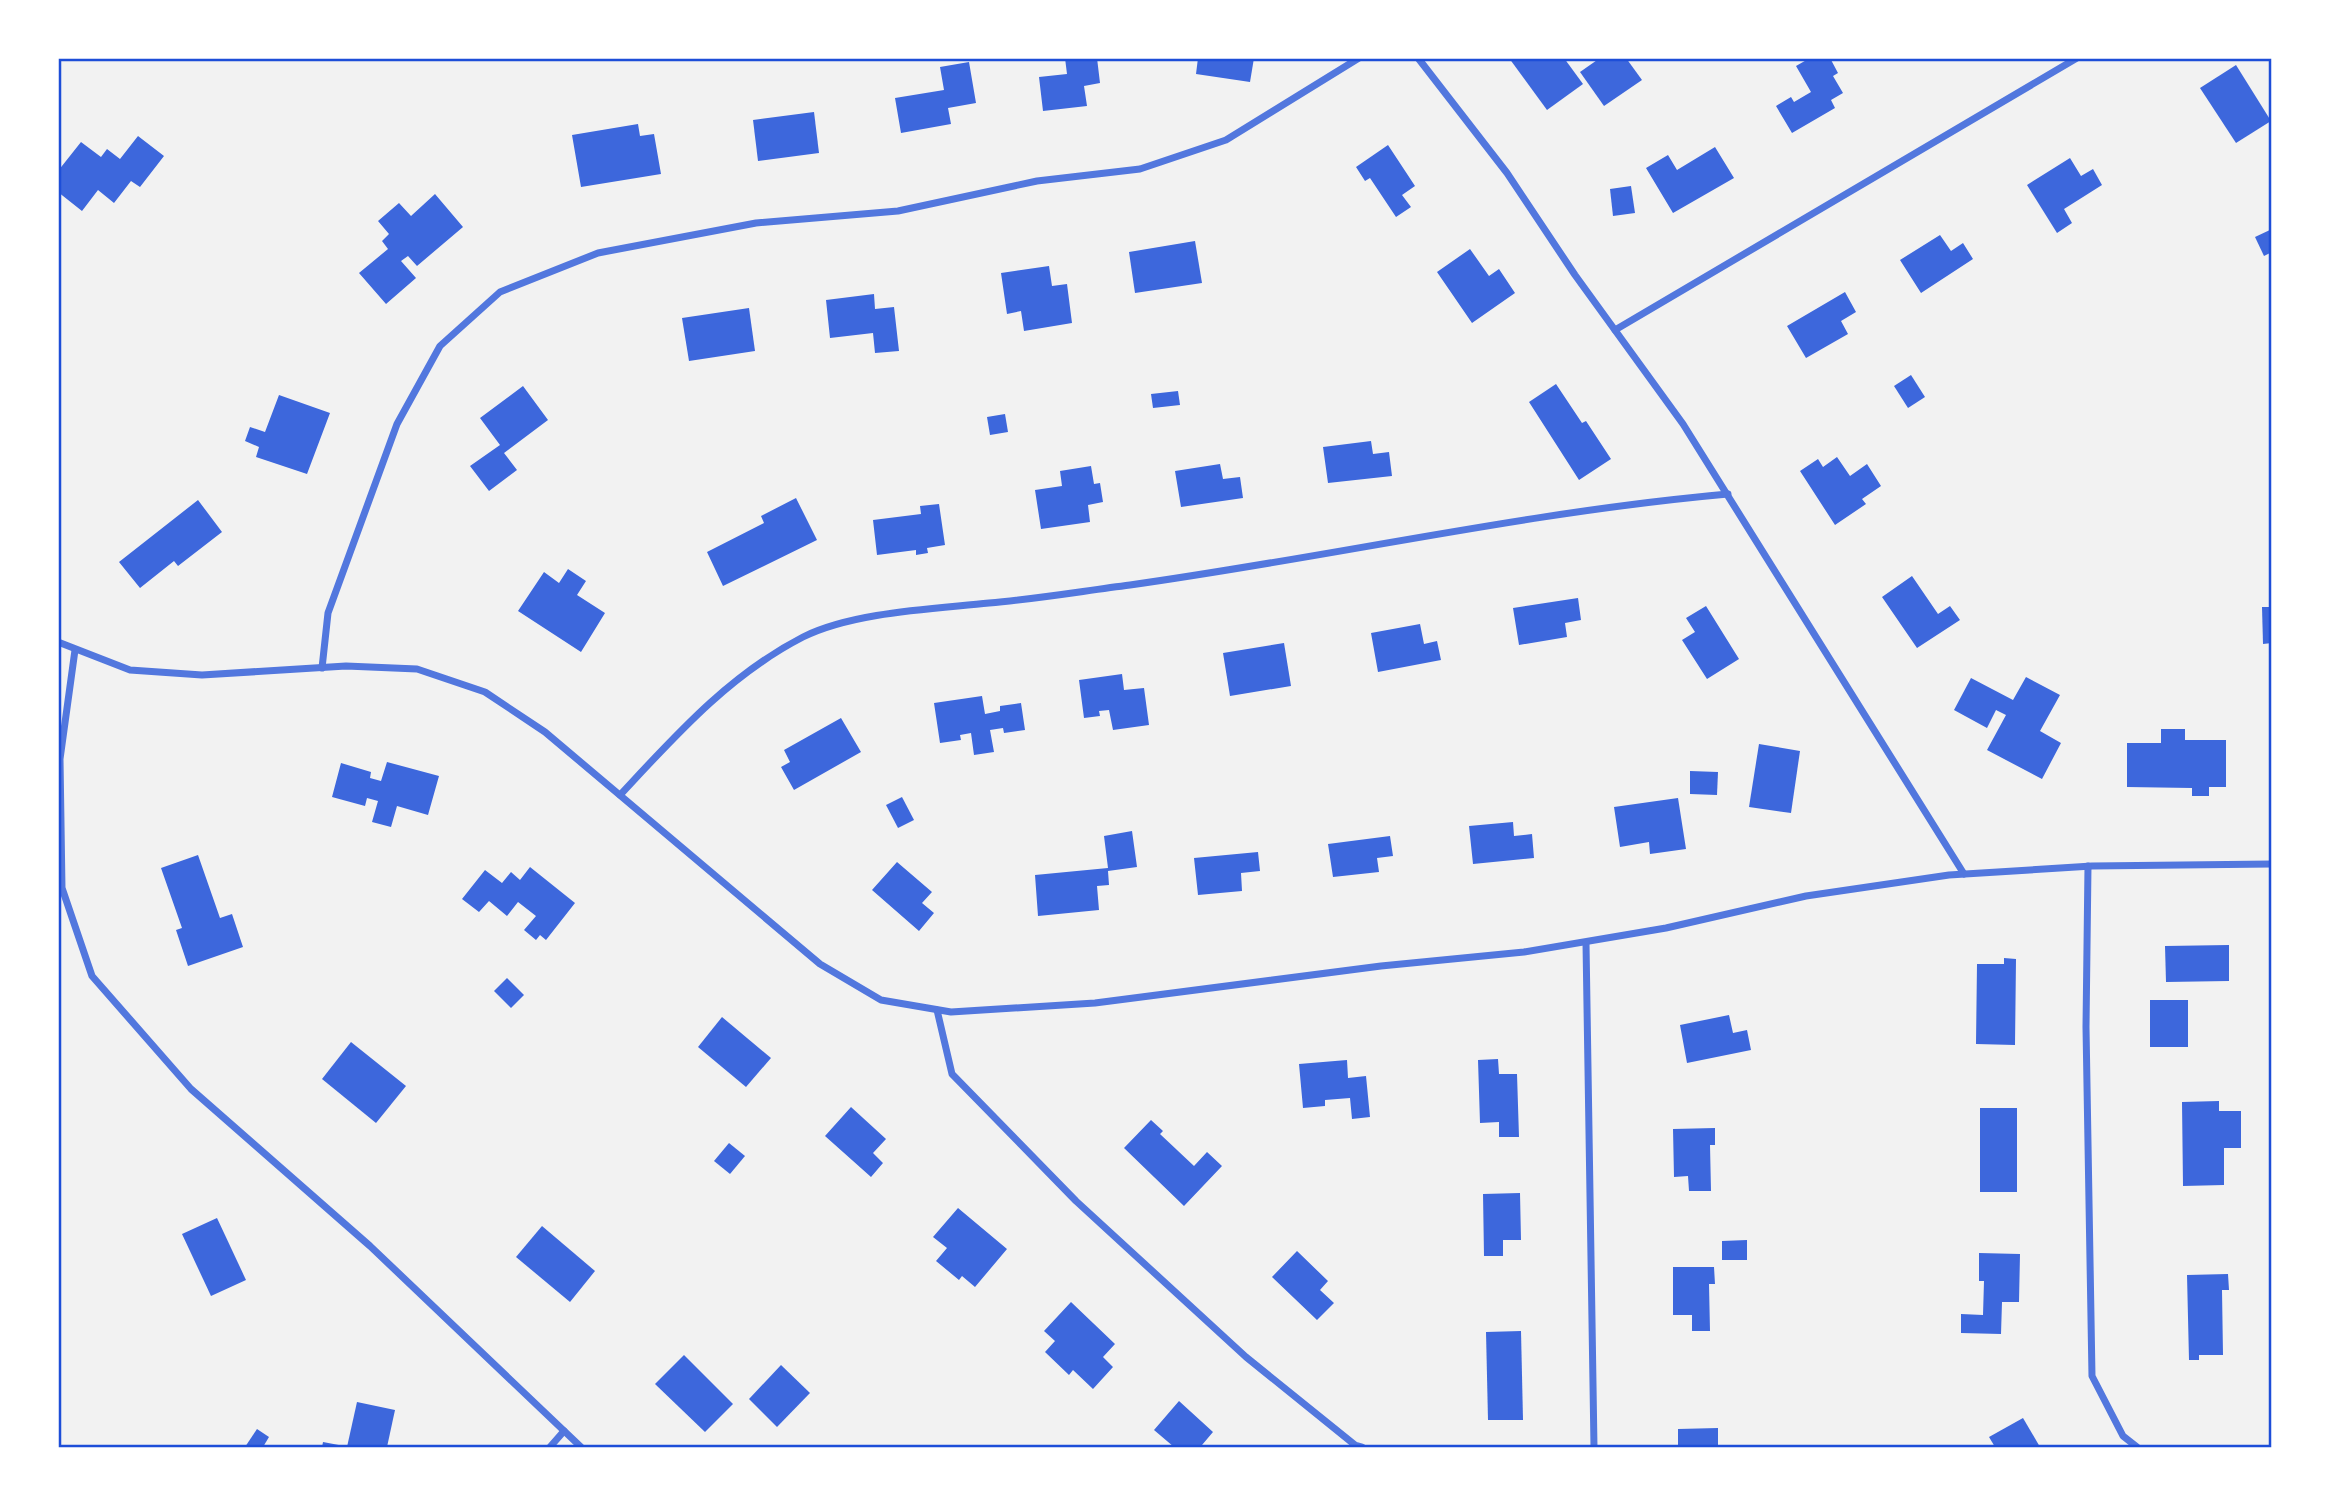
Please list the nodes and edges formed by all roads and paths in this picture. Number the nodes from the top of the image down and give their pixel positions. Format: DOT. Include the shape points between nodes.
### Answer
graph roads {
  1 [pos="1359,58"];
  2 [pos="1418,58"];
  3 [pos="2077,58"];
  4 [pos="1615,330"];
  5 [pos="1728,494"];
  6 [pos="58,642"];
  7 [pos="75,650"];
  8 [pos="322,668"];
  9 [pos="620,795"];
  10 [pos="2272,864"];
  11 [pos="2088,866"];
  12 [pos="1964,874"];
  13 [pos="1586,943"];
  14 [pos="937,1010"];
  15 [pos="564,1431"];
  16 [pos="550,1447"];
  17 [pos="581,1447"];
  18 [pos="1362,1447"];
  19 [pos="1594,1447"];
  20 [pos="2137,1447"];
  1 -- 8 [label="street" via="1226,140 1140,169 1037,181 898,211 756,223 598,253 500,292 440,346 397,424 328,613"];
  2 -- 4 [label="street" via="1507,173"];
  3 -- 4 [label="street"];
  4 -- 5 [label="street"];
  5 -- 9 [label="street" via="1501,524 1274,565 877,615 805,636 740,676 685,725"];
  5 -- 12 [label="street"];
  6 -- 7 [label="street"];
  7 -- 8 [label="street" via="130,670 202,675"];
  7 -- 15 [label="street" via="60,759 62,888 92,976 191,1089 370,1246"];
  8 -- 9 [label="street" via="417,669 485,692 545,732"];
  9 -- 14 [label="street" via="820,964 881,999"];
  10 -- 11 [label="street"];
  11 -- 12 [label="street"];
  11 -- 20 [label="street" via="2092,1376 2123,1436"];
  12 -- 13 [label="street" via="1877,883"];
  13 -- 14 [label="street" via="1095,1003 1023,1010"];
  13 -- 19 [label="street"];
  14 -- 18 [label="street" via="952,1074 1076,1201 1246,1357"];
  15 -- 16 [label="street"];
  15 -- 17 [label="street"];
}
